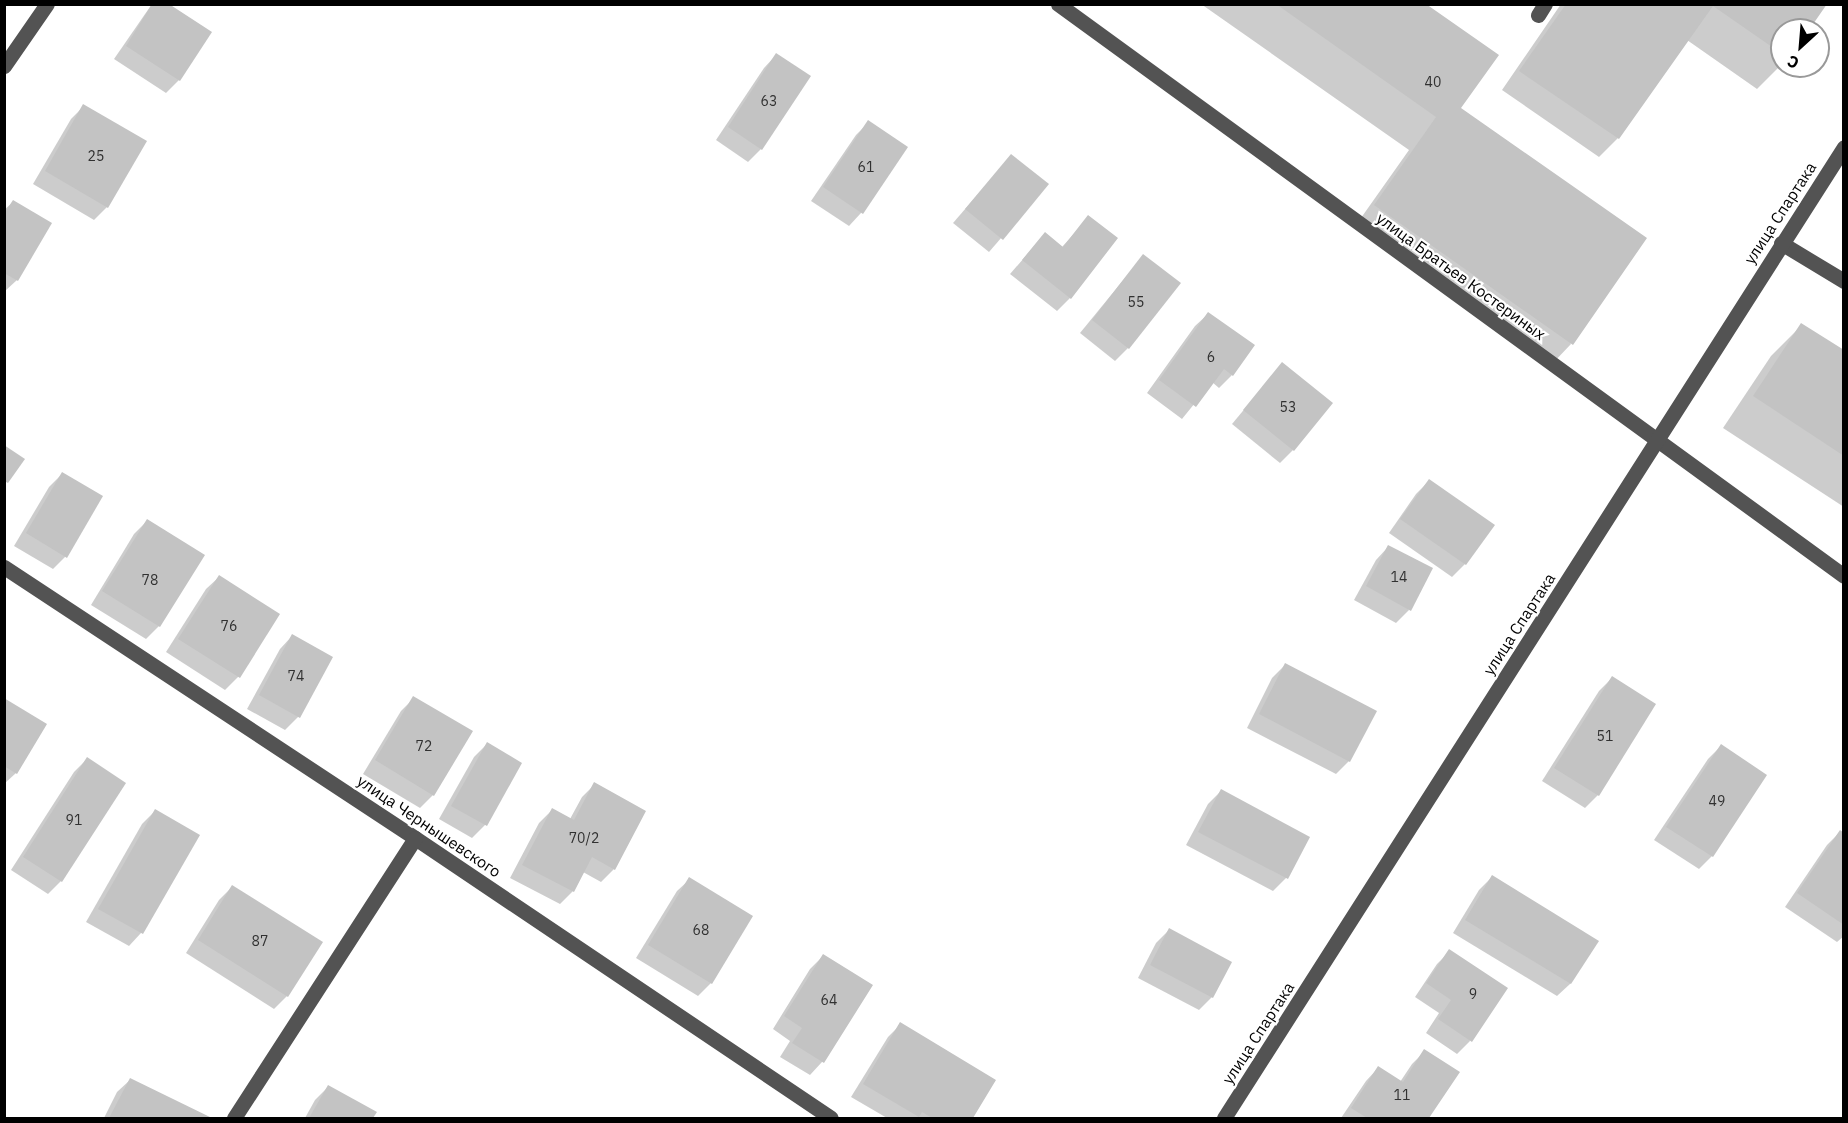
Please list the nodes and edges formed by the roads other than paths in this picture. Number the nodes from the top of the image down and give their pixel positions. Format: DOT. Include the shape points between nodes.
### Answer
graph roads {
  1 [pos="47,4"];
  2 [pos="1058,4"];
  3 [pos="4,66"];
  4 [pos="1844,147"];
  5 [pos="1781,243"];
  6 [pos="1844,281"];
  7 [pos="1657,441"];
  8 [pos="4,567"];
  9 [pos="1844,576"];
  10 [pos="415,838"];
  11 [pos="234,1119"];
  12 [pos="831,1119"];
  13 [pos="1224,1119"];
  1 -- 3 [label="street"];
  2 -- 7 [label="street, улица Братьев Костериных"];
  4 -- 5 [label="street, улица Спартака"];
  5 -- 6 [label="street"];
  5 -- 7 [label="street, улица Спартака"];
  7 -- 9 [label="street, улица Братьев Костериных"];
  7 -- 13 [label="street, улица Спартака"];
  8 -- 10 [label="street, улица Чернышевского"];
  10 -- 11 [label="street"];
  10 -- 12 [label="street, улица Чернышевского"];
}
